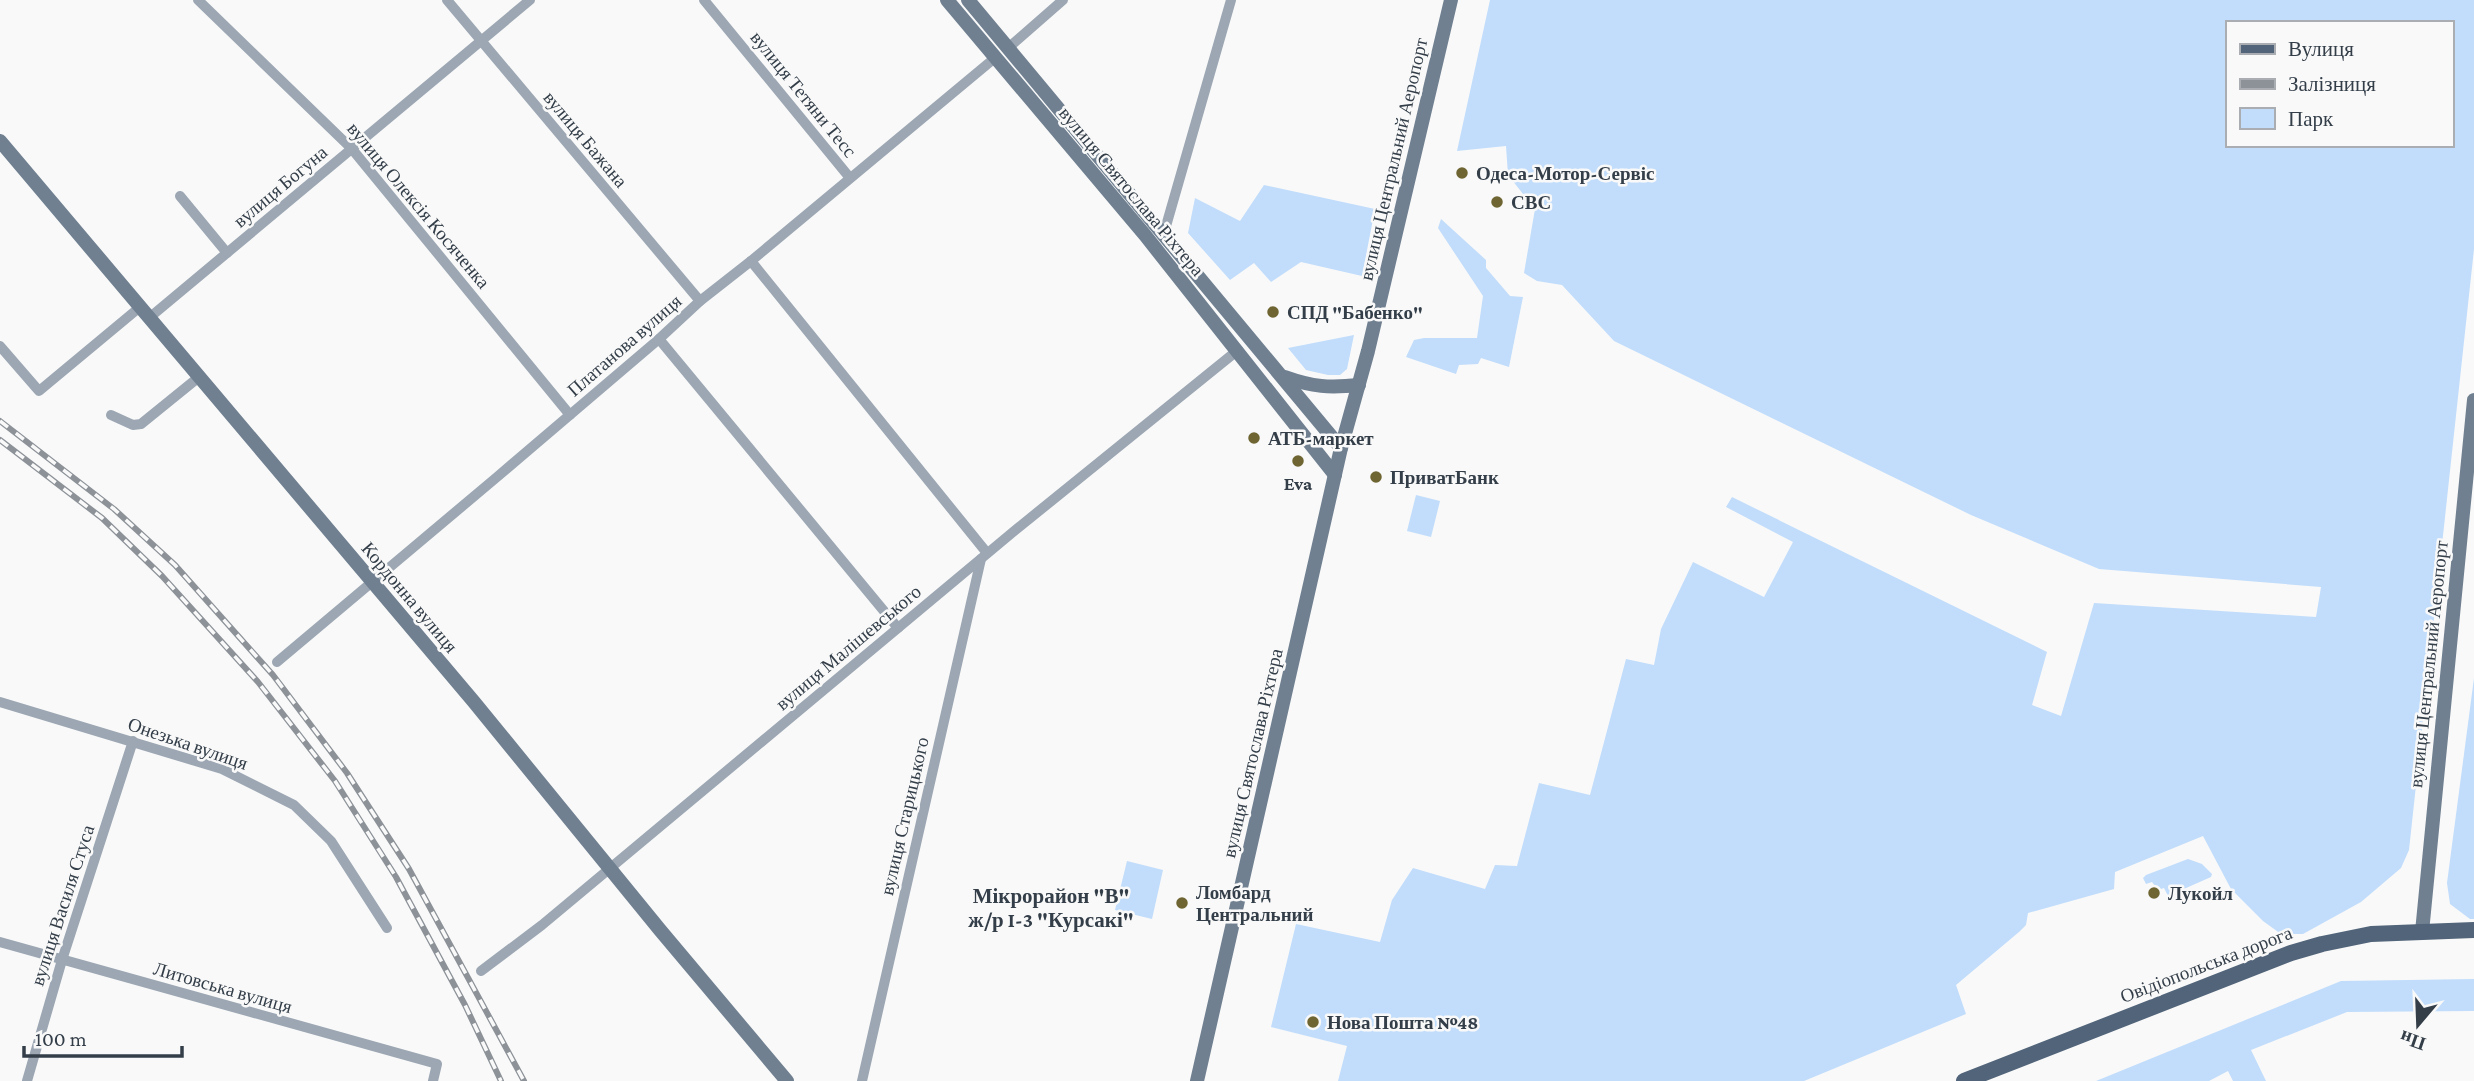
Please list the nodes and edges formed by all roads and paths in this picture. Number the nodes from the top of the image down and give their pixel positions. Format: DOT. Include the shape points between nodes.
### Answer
graph roads {
  1 [pos="198,0"];
  2 [pos="447,0"];
  3 [pos="530,0"];
  4 [pos="704,0"];
  5 [pos="947,0"];
  6 [pos="968,0"];
  7 [pos="1063,0"];
  8 [pos="1231,0"];
  9 [pos="1451,0"];
  10 [pos="481,41"];
  11 [pos="1008,48"];
  12 [pos="996,57"];
  13 [pos="0,141"];
  14 [pos="352,149"];
  15 [pos="850,178"];
  16 [pos="180,196"];
  17 [pos="1164,233"];
  18 [pos="228,253"];
  19 [pos="751,261"];
  20 [pos="700,301"];
  21 [pos="145,313"];
  22 [pos="659,339"];
  23 [pos="0,346"];
  24 [pos="1238,350"];
  25 [pos="1284,376"];
  26 [pos="199,377"];
  27 [pos="1359,385"];
  28 [pos="2474,400"];
  29 [pos="111,415"];
  30 [pos="570,415"];
  31 [pos="1341,448"];
  32 [pos="1335,475"];
  33 [pos="984,556"];
  34 [pos="372,582"];
  35 [pos="898,628"];
  36 [pos="277,662"];
  37 [pos="0,702"];
  38 [pos="133,741"];
  39 [pos="610,869"];
  40 [pos="387,928"];
  41 [pos="2474,930"];
  42 [pos="2422,932"];
  43 [pos="0,942"];
  44 [pos="62,960"];
  45 [pos="481,971"];
  46 [pos="27,1081"];
  47 [pos="433,1081"];
  48 [pos="787,1081"];
  49 [pos="862,1081"];
  50 [pos="1197,1081"];
  51 [pos="1964,1081"];
  1 -- 14 [label="street, вулиця Олексія Косяченка"];
  2 -- 10 [label="street, вулиця Бажана"];
  3 -- 10 [label="street, вулиця Богуна"];
  4 -- 15 [label="street, вулиця Тетяни Тесс"];
  5 -- 12 [label="main road, вулиця Святослава Ріхтера"];
  6 -- 11 [label="main road, вулиця Святослава Ріхтера"];
  7 -- 11 [label="street"];
  8 -- 17 [label="street"];
  9 -- 27 [label="main road, вулиця Центральний Аеропорт"];
  10 -- 14 [label="street, вулиця Богуна"];
  10 -- 20 [label="street, вулиця Бажана"];
  11 -- 17 [label="main road, вулиця Святослава Ріхтера"];
  12 -- 15 [label="street, Платанова вулиця"];
  12 -- 24 [label="main road, вулиця Святослава Ріхтера"];
  13 -- 21 [label="main road, Кордонна вулиця"];
  14 -- 18 [label="street, вулиця Богуна"];
  14 -- 30 [label="street, вулиця Олексія Косяченка"];
  15 -- 19 [label="street, Платанова вулиця"];
  16 -- 18 [label="street"];
  17 -- 25 [label="main road, вулиця Святослава Ріхтера"];
  18 -- 21 [label="street, вулиця Богуна"];
  19 -- 20 [label="street, Платанова вулиця"];
  19 -- 33 [label="street"];
  20 -- 22 [label="street, Платанова вулиця"];
  21 -- 23 [label="street, вулиця Богуна" via="39,391"];
  21 -- 26 [label="main road, Кордонна вулиця"];
  22 -- 30 [label="street, Платанова вулиця"];
  22 -- 35 [label="street"];
  24 -- 32 [label="main road, вулиця Святослава Ріхтера"];
  24 -- 33 [label="street, вулиця Малішевського"];
  25 -- 27 [label="main road" via="1326,388"];
  25 -- 31 [label="main road, вулиця Святослава Ріхтера"];
  26 -- 29 [label="street" via="141,424"];
  26 -- 34 [label="main road, Кордонна вулиця"];
  27 -- 31 [label="main road, вулиця Центральний Аеропорт"];
  28 -- 42 [label="main road, вулиця Центральний Аеропорт"];
  30 -- 34 [label="street, Платанова вулиця"];
  31 -- 32 [label="main road, вулиця Святослава Ріхтера"];
  32 -- 50 [label="main road, вулиця Святослава Ріхтера"];
  33 -- 35 [label="street, вулиця Малішевського"];
  33 -- 49 [label="street, вулиця Старицького"];
  34 -- 36 [label="street, Платанова вулиця"];
  34 -- 39 [label="main road, Кордонна вулиця"];
  35 -- 39 [label="street, вулиця Малішевського"];
  37 -- 38 [label="street, Онезька вулиця"];
  38 -- 40 [label="street, Онезька вулиця" via="222,769 294,805 331,841"];
  38 -- 44 [label="street, вулиця Василя Стуса"];
  39 -- 45 [label="street, вулиця Малішевського"];
  39 -- 48 [label="main road, Кордонна вулиця"];
  41 -- 42 [label="main road, Овідіопольська дорога"];
  42 -- 51 [label="main road, Овідіопольська дорога" via="2371,934 2291,953"];
  43 -- 44 [label="street, Литовська вулиця"];
  44 -- 46 [label="street, вулиця Василя Стуса"];
  44 -- 47 [label="street, Литовська вулиця" via="437,1065"];
}
